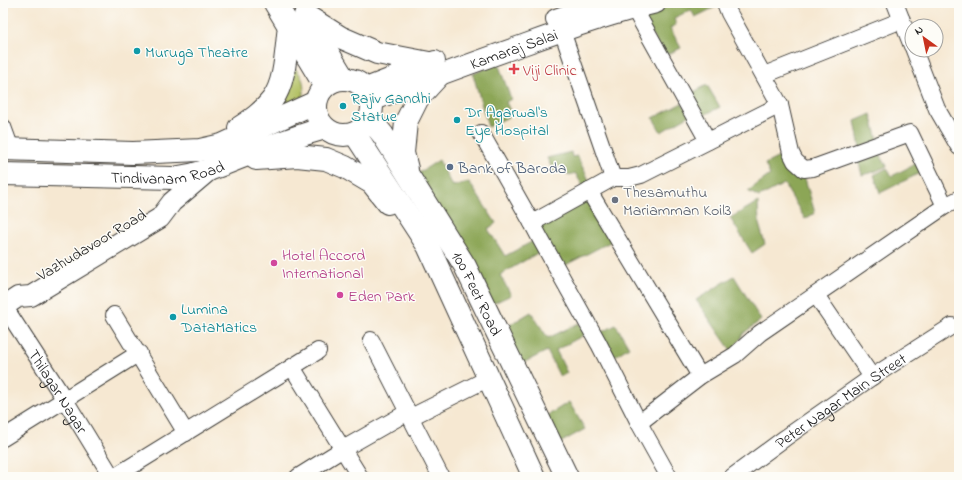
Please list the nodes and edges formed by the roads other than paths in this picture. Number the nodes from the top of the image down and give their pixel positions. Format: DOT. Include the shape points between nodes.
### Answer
graph roads {
  1 [pos="275,3"];
  2 [pos="602,3"];
  3 [pos="656,3"];
  4 [pos="725,3"];
  5 [pos="895,3"];
  6 [pos="632,6"];
  7 [pos="297,15"];
  8 [pos="902,20"];
  9 [pos="904,25"];
  10 [pos="562,31"];
  11 [pos="917,58"];
  12 [pos="434,69"];
  13 [pos="764,75"];
  14 [pos="328,89"];
  15 [pos="780,105"];
  16 [pos="366,111"];
  17 [pos="3,127"];
  18 [pos="325,128"];
  19 [pos="481,133"];
  20 [pos="708,141"];
  21 [pos="222,145"];
  22 [pos="959,147"];
  23 [pos="7,149"];
  24 [pos="200,150"];
  25 [pos="241,158"];
  26 [pos="212,170"];
  27 [pos="3,174"];
  28 [pos="408,174"];
  29 [pos="613,178"];
  30 [pos="589,191"];
  31 [pos="952,202"];
  32 [pos="532,223"];
  33 [pos="428,246"];
  34 [pos="816,295"];
  35 [pos="8,303"];
  36 [pos="114,315"];
  37 [pos="952,326"];
  38 [pos="370,340"];
  39 [pos="318,351"];
  40 [pos="139,353"];
  41 [pos="292,367"];
  42 [pos="700,376"];
  43 [pos="872,377"];
  44 [pos="489,378"];
  45 [pos="65,400"];
  46 [pos="410,414"];
  47 [pos="639,423"];
  48 [pos="186,433"];
  49 [pos="3,438"];
  50 [pos="343,449"];
  51 [pos="113,477"];
  52 [pos="298,477"];
  53 [pos="360,477"];
  54 [pos="441,477"];
  55 [pos="534,477"];
  56 [pos="567,477"];
  57 [pos="669,477"];
  58 [pos="732,477"];
  1 -- 7 [label="highway"];
  2 -- 12 [label="main road, Kamaraj Salai"];
  3 -- 6 [label="main road, Kamaraj Salai"];
  4 -- 13 [label="street" via="728,13"];
  5 -- 8 [label="street"];
  6 -- 10 [label="main road, Kamaraj Salai"];
  6 -- 20 [label="street"];
  7 -- 12 [label="highway" via="377,53"];
  7 -- 14 [label="highway"];
  7 -- 24 [label="highway" via="283,77 273,99 258,115 235,132"];
  8 -- 9 [label="street"];
  8 -- 13 [label="street"];
  10 -- 12 [label="main road, Kamaraj Salai"];
  10 -- 29 [label="street"];
  11 -- 22 [label="street" via="938,109"];
  12 -- 16 [label="main road, Kamaraj Salai"];
  12 -- 28 [label="highway" via="406,122 403,153"];
  13 -- 15 [label="street"];
  14 -- 16 [label="highway" via="352,79 360,83"];
  14 -- 18 [label="highway" via="316,111"];
  14 -- 21 [label="highway"];
  15 -- 20 [label="street"];
  15 -- 31 [label="street" via="791,153 796,162 804,168 812,168 910,134"];
  16 -- 18 [label="highway" via="347,135 339,135"];
  16 -- 28 [label="highway, 100 Feet Road"];
  16 -- 33 [label="highway, 100 Feet Road"];
  17 -- 23 [label="street"];
  18 -- 25 [label="highway, Tindivanam Road"];
  19 -- 32 [label="street"];
  20 -- 29 [label="street" via="641,175"];
  21 -- 24 [label="highway"];
  21 -- 26 [label="main road, Vazhudavoor Road"];
  23 -- 24 [label="highway" via="133,153"];
  25 -- 26 [label="highway, Tindivanam Road"];
  25 -- 33 [label="highway" via="297,156 326,159 345,167 372,183 410,232"];
  26 -- 27 [label="highway, Tindivanam Road" via="174,178"];
  26 -- 35 [label="main road, Vazhudavoor Road" via="172,202 152,207 25,284"];
  28 -- 56 [label="highway, 100 Feet Road" via="465,266"];
  29 -- 30 [label="street"];
  30 -- 32 [label="street"];
  30 -- 42 [label="street"];
  31 -- 34 [label="street"];
  32 -- 47 [label="street"];
  33 -- 44 [label="highway, 100 Feet Road"];
  34 -- 42 [label="street" via="760,333 734,355"];
  34 -- 43 [label="street"];
  35 -- 45 [label="street, Thilagar Nagar"];
  36 -- 40 [label="street"];
  37 -- 43 [label="street, Peter Nagar Main Street"];
  38 -- 46 [label="street"];
  39 -- 41 [label="street"];
  40 -- 45 [label="street"];
  40 -- 48 [label="street"];
  41 -- 48 [label="street"];
  41 -- 50 [label="street"];
  42 -- 47 [label="street"];
  43 -- 58 [label="street, Peter Nagar Main Street"];
  44 -- 46 [label="street"];
  44 -- 55 [label="highway, 100 Feet Road"];
  45 -- 49 [label="street"];
  45 -- 51 [label="street, Thilagar Nagar"];
  46 -- 50 [label="street"];
  46 -- 54 [label="street"];
  47 -- 57 [label="street"];
  48 -- 51 [label="street"];
  50 -- 52 [label="street"];
  50 -- 53 [label="street"];
}
